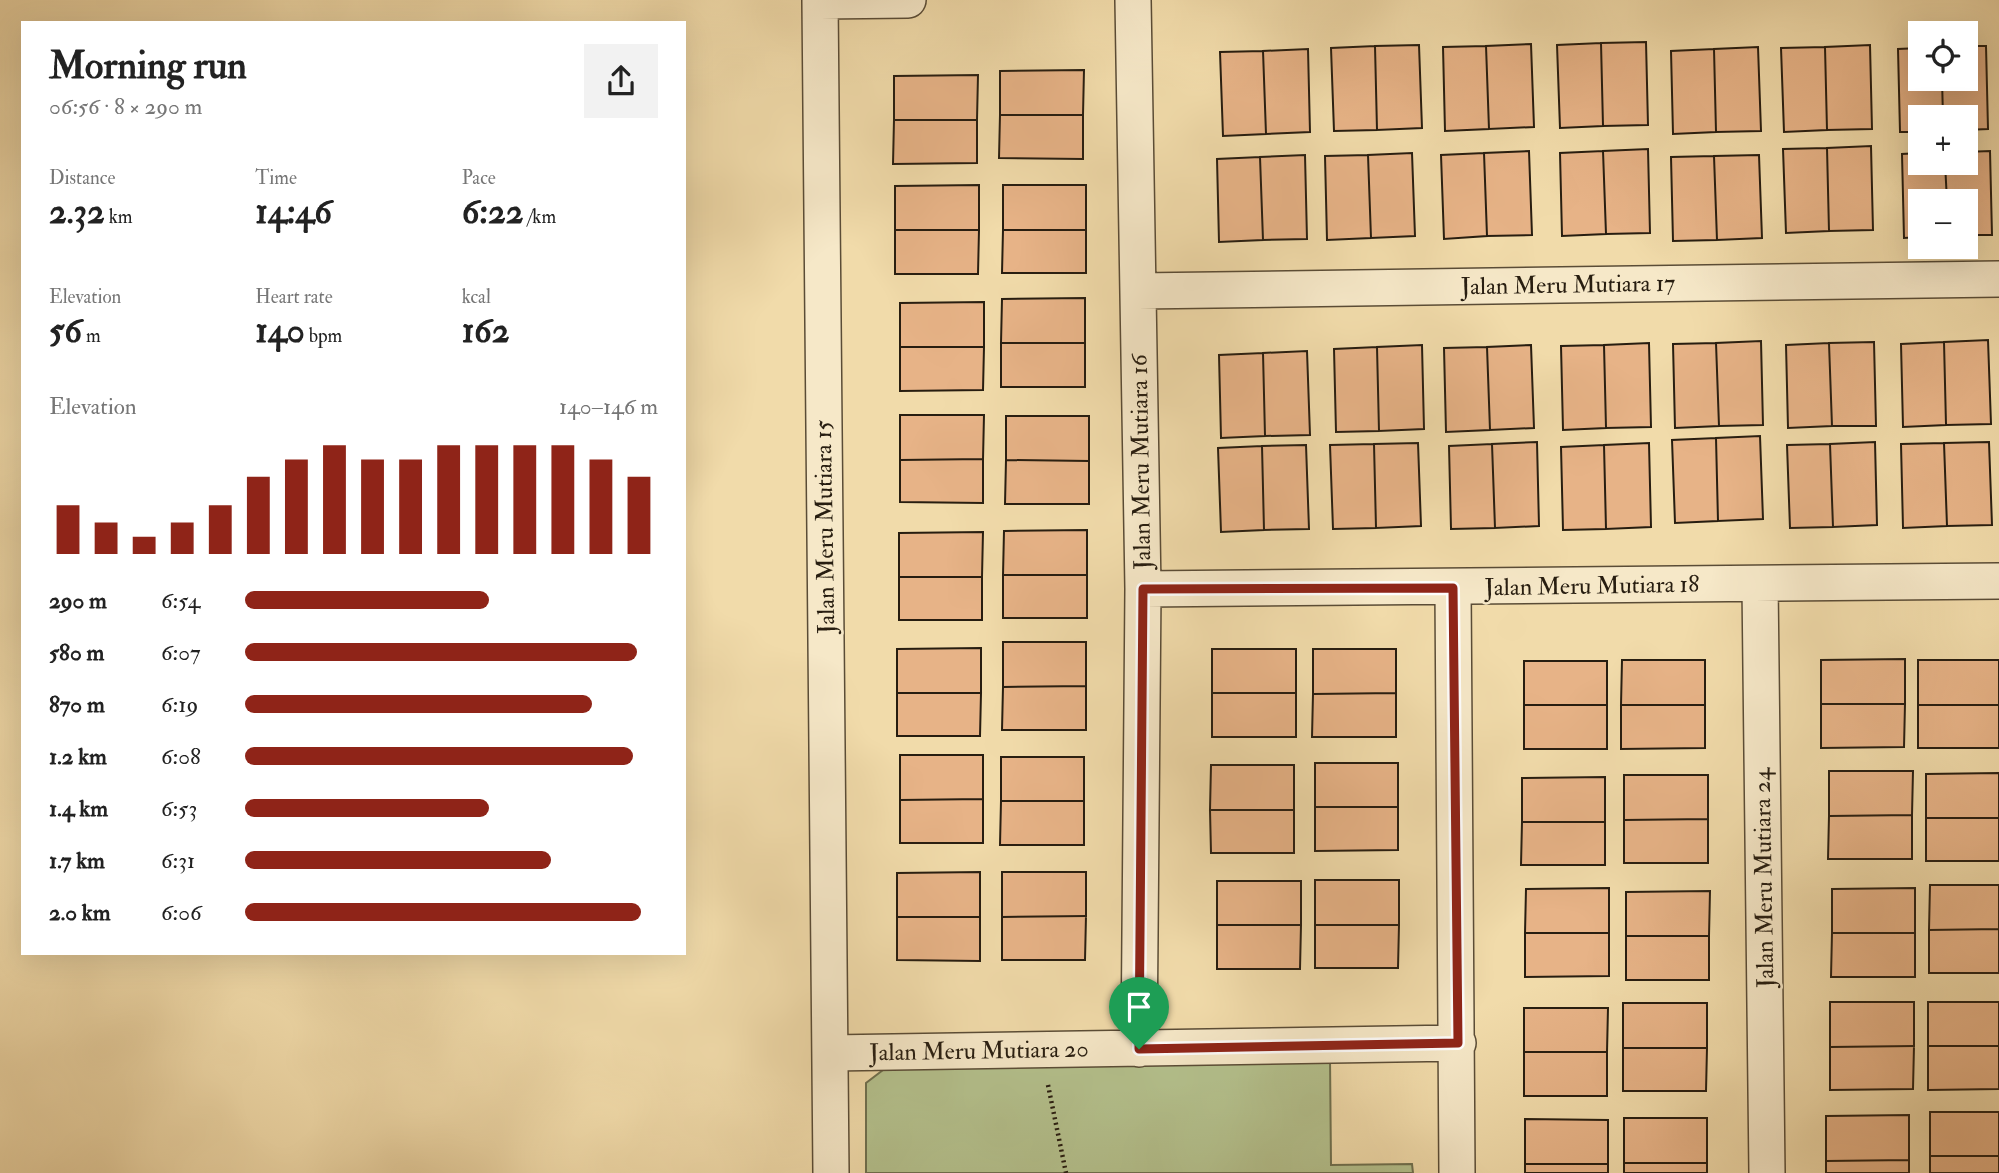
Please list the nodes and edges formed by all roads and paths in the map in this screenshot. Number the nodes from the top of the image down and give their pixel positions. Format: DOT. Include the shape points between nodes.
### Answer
graph roads {
  1 [pos="908,0"];
  2 [pos="1133,0"];
  3 [pos="820,1"];
  4 [pos="1999,279"];
  5 [pos="1138,291"];
  6 [pos="1999,581"];
  7 [pos="1760,584"];
  8 [pos="1453,588"];
  9 [pos="1143,589"];
  10 [pos="1458,1043"];
  11 [pos="1139,1049"];
  12 [pos="1041,1050"];
  13 [pos="831,1053"];
  14 [pos="831,1173"];
  15 [pos="1066,1173"];
  16 [pos="1457,1173"];
  17 [pos="1768,1173"];
  1 -- 3 [label="street"];
  2 -- 5 [label="street, Jalan Meru Mutiara 16"];
  3 -- 13 [label="street, Jalan Meru Mutiara 15"];
  4 -- 5 [label="street, Jalan Meru Mutiara 17"];
  5 -- 9 [label="street, Jalan Meru Mutiara 16"];
  6 -- 7 [label="street, Jalan Meru Mutiara 18"];
  7 -- 8 [label="street, Jalan Meru Mutiara 18"];
  7 -- 17 [label="street, Jalan Meru Mutiara 24"];
  8 -- 9 [label="street, Jalan Meru Mutiara 18"];
  8 -- 10 [label="street"];
  9 -- 11 [label="street, Jalan Meru Mutiara 16"];
  10 -- 11 [label="street, Jalan Meru Mutiara 20"];
  10 -- 16 [label="street"];
  11 -- 12 [label="street, Jalan Meru Mutiara 20"];
  12 -- 13 [label="street, Jalan Meru Mutiara 20"];
  12 -- 15 [label="path"];
  13 -- 14 [label="street"];
}
